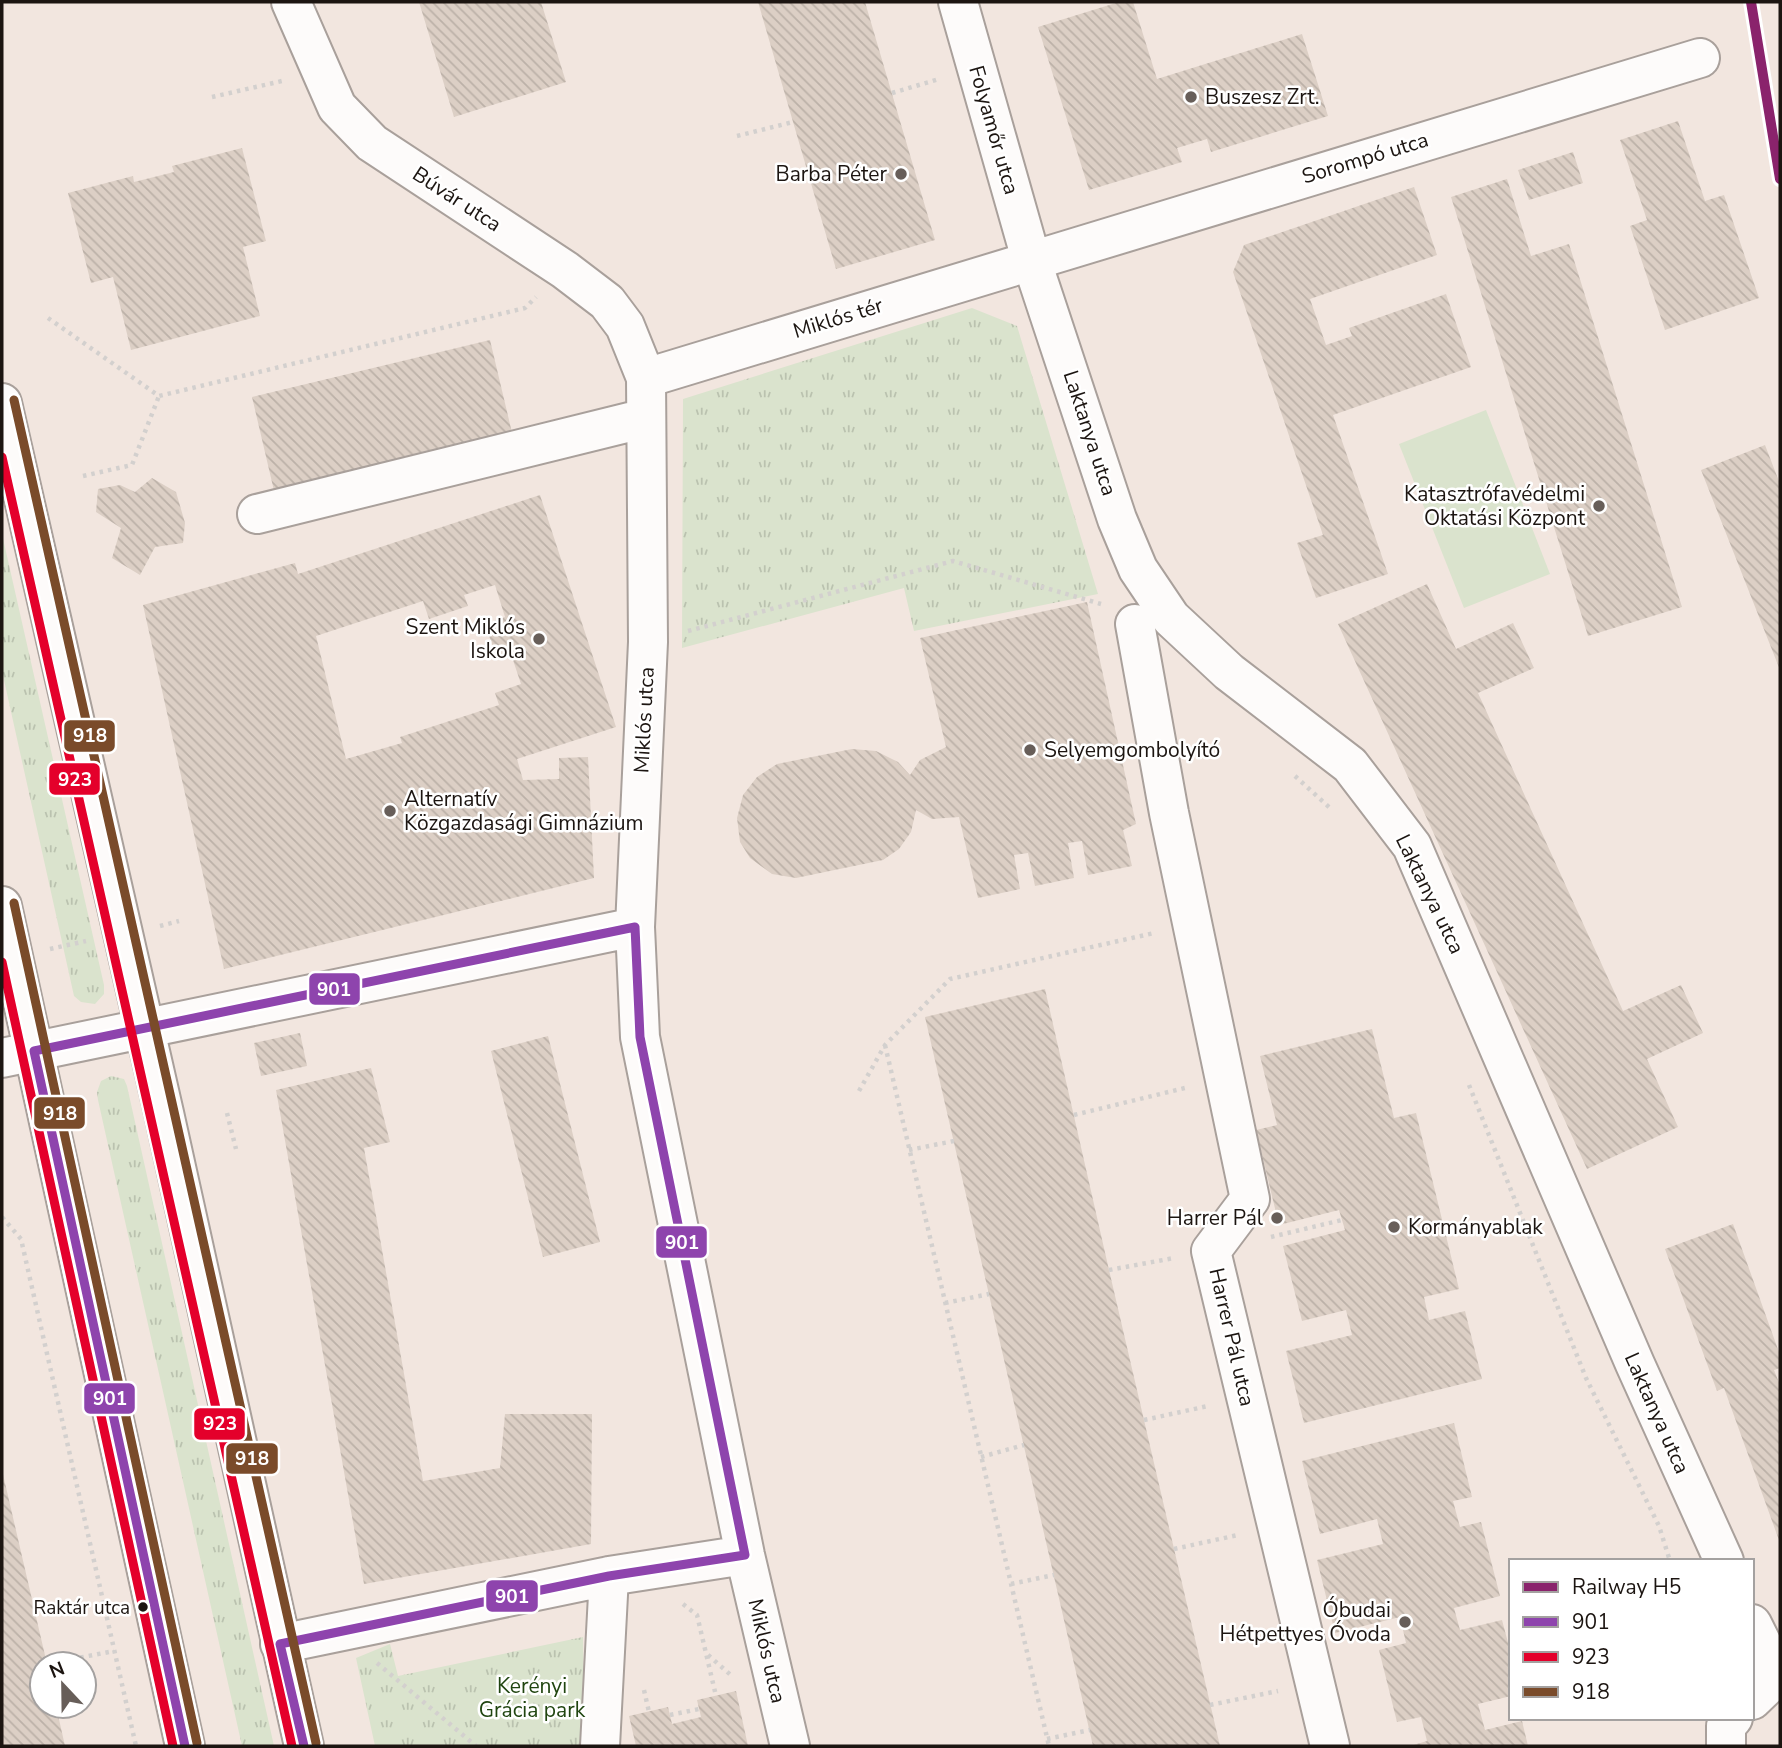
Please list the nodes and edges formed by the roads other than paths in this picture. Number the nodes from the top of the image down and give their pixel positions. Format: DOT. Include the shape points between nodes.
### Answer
graph roads {
  1 [pos="291,2"];
  2 [pos="958,2"];
  3 [pos="1700,58"];
  4 [pos="1031,259"];
  5 [pos="646,378"];
  6 [pos="2,403"];
  7 [pos="646,418"];
  8 [pos="257,514"];
  9 [pos="1135,624"];
  10 [pos="2,906"];
  11 [pos="635,927"];
  12 [pos="144,1026"];
  13 [pos="18,1054"];
  14 [pos="745,1555"];
  15 [pos="1723,1559"];
  16 [pos="609,1576"];
  17 [pos="1754,1631"];
  18 [pos="280,1644"];
  19 [pos="1770,1686"];
  20 [pos="1731,1720"];
  21 [pos="185,1746"];
  22 [pos="304,1746"];
  23 [pos="600,1746"];
  24 [pos="790,1746"];
  25 [pos="1330,1746"];
  26 [pos="1726,1746"];
  1 -- 5 [label="street, Búvár utca" via="337,107 372,143 565,270 613,310 625,326"];
  2 -- 4 [label="street, Folyamőr utca"];
  3 -- 4 [label="street, Sorompó utca"];
  4 -- 5 [label="street, Miklós tér"];
  4 -- 15 [label="street, Laktanya utca" via="1117,519 1138,569 1171,618 1229,672 1350,765 1412,846"];
  5 -- 7 [label="street, Miklós utca"];
  6 -- 12 [label="street"];
  7 -- 8 [label="street"];
  7 -- 11 [label="street, Miklós utca" via="648,642"];
  9 -- 25 [label="street, Harrer Pál utca" via="1250,1199 1211,1251"];
  10 -- 13 [label="street"];
  11 -- 12 [label="street"];
  11 -- 14 [label="street, Miklós utca" via="640,1037"];
  12 -- 13 [label="street"];
  12 -- 18 [label="street"];
  13 -- 21 [label="street"];
  14 -- 16 [label="street"];
  14 -- 24 [label="street, Miklós utca"];
  16 -- 18 [label="street"];
  16 -- 23 [label="street"];
  17 -- 19 [label="street"];
  18 -- 22 [label="street"];
  20 -- 26 [label="street" via="1726,1726"];
}
